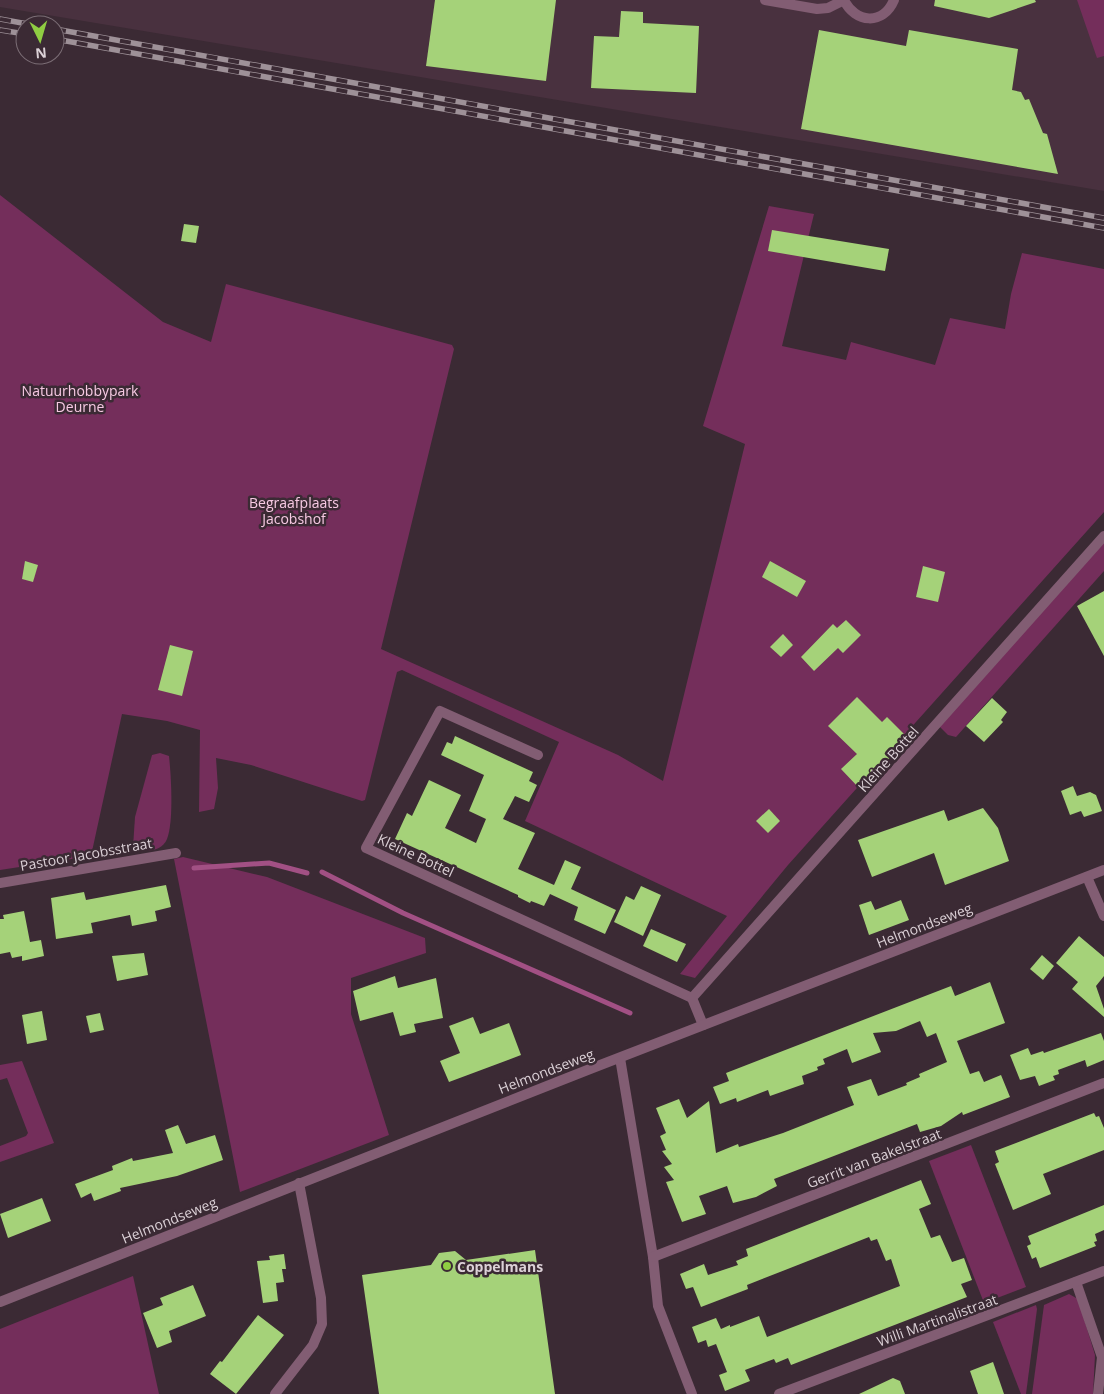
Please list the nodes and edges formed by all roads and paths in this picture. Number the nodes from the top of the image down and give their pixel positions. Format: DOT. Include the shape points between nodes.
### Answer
graph roads {
  1 [pos="765,0"];
  2 [pos="844,0"];
  3 [pos="894,0"];
  4 [pos="1104,536"];
  5 [pos="538,755"];
  6 [pos="176,853"];
  7 [pos="1104,870"];
  8 [pos="1088,877"];
  9 [pos="0,883"];
  10 [pos="1104,916"];
  11 [pos="692,998"];
  12 [pos="703,1025"];
  13 [pos="620,1058"];
  14 [pos="1104,1083"];
  15 [pos="299,1183"];
  16 [pos="653,1257"];
  17 [pos="1104,1271"];
  18 [pos="1076,1282"];
  19 [pos="0,1302"];
  20 [pos="274,1394"];
  21 [pos="692,1394"];
  22 [pos="779,1394"];
  23 [pos="1098,1394"];
  1 -- 2 [label="street" via="817,9 828,8"];
  2 -- 3 [label="street" via="854,14 871,19 882,15"];
  4 -- 11 [label="street, Kleine Bottel"];
  5 -- 11 [label="street, Kleine Bottel" via="440,711 366,848"];
  6 -- 9 [label="street, Pastoor Jacobsstraat"];
  7 -- 8 [label="street, Helmondseweg"];
  8 -- 10 [label="street"];
  8 -- 12 [label="street, Helmondseweg"];
  11 -- 12 [label="street"];
  12 -- 13 [label="street, Helmondseweg"];
  13 -- 15 [label="street, Helmondseweg"];
  13 -- 16 [label="street"];
  14 -- 16 [label="street, Gerrit van Bakelstraat"];
  15 -- 19 [label="street, Helmondseweg"];
  15 -- 20 [label="street" via="321,1298 322,1324 313,1345"];
  16 -- 21 [label="street" via="658,1306"];
  17 -- 18 [label="street, Willi Martinalistraat"];
  18 -- 22 [label="street, Willi Martinalistraat"];
  18 -- 23 [label="street" via="1102,1357"];
}
